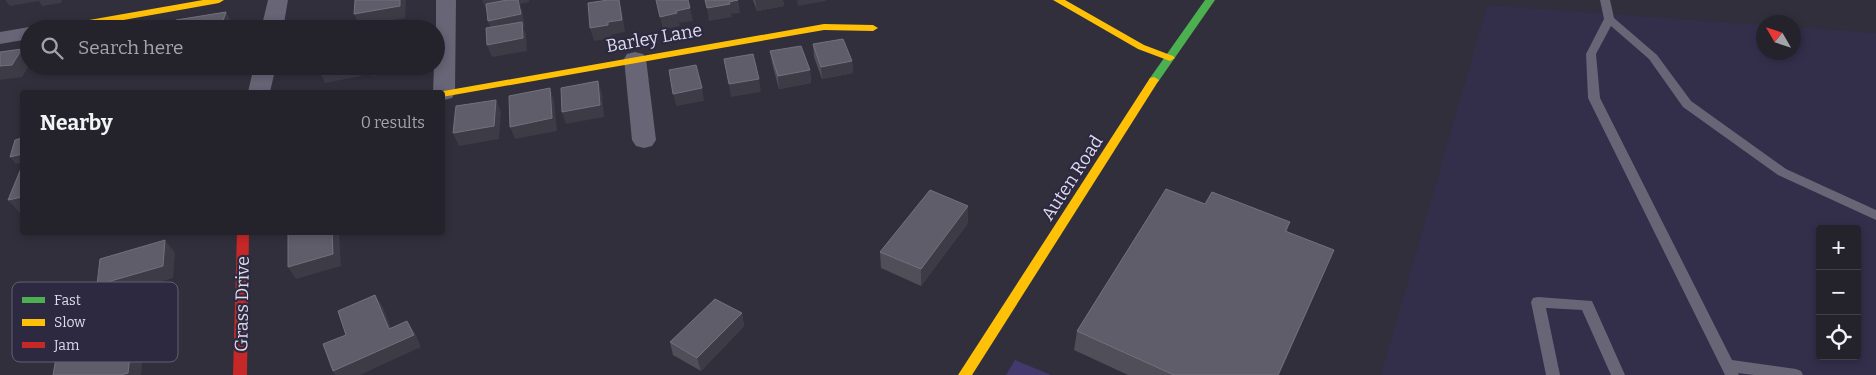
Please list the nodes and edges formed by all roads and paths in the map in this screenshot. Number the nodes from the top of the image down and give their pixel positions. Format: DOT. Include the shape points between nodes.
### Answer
graph roads {
  1 [pos="219,0"];
  2 [pos="278,0"];
  3 [pos="446,0"];
  4 [pos="1058,0"];
  5 [pos="1210,0"];
  6 [pos="1605,0"];
  7 [pos="105,20"];
  8 [pos="274,20"];
  9 [pos="1610,20"];
  10 [pos="873,28"];
  11 [pos="445,31"];
  12 [pos="20,35"];
  13 [pos="0,38"];
  14 [pos="1170,58"];
  15 [pos="635,59"];
  16 [pos="263,75"];
  17 [pos="444,75"];
  18 [pos="260,90"];
  19 [pos="443,90"];
  20 [pos="445,93"];
  21 [pos="644,140"];
  22 [pos="1876,215"];
  23 [pos="243,235"];
  24 [pos="1730,370"];
  25 [pos="240,375"];
  26 [pos="964,375"];
  27 [pos="1553,375"];
  28 [pos="1618,375"];
  29 [pos="1796,375"];
  1 -- 7 [label="street"];
  2 -- 8 [label="street"];
  3 -- 11 [label="street"];
  4 -- 14 [label="street" via="1141,47"];
  5 -- 14 [label="street, Auten Road"];
  6 -- 9 [label="lane"];
  9 -- 22 [label="lane" via="1653,57 1687,104 1782,172"];
  9 -- 24 [label="lane" via="1591,54 1594,98"];
  10 -- 15 [label="street, Barley Lane" via="824,27"];
  12 -- 13 [label="street"];
  14 -- 26 [label="street, Auten Road"];
  15 -- 20 [label="street, Barley Lane"];
  15 -- 21 [label="street"];
  16 -- 18 [label="street"];
  17 -- 19 [label="street"];
  23 -- 25 [label="street, Grass Drive"];
  24 -- 29 [label="lane"];
  27 -- 28 [label="lane" via="1538,302 1587,305"];
}
